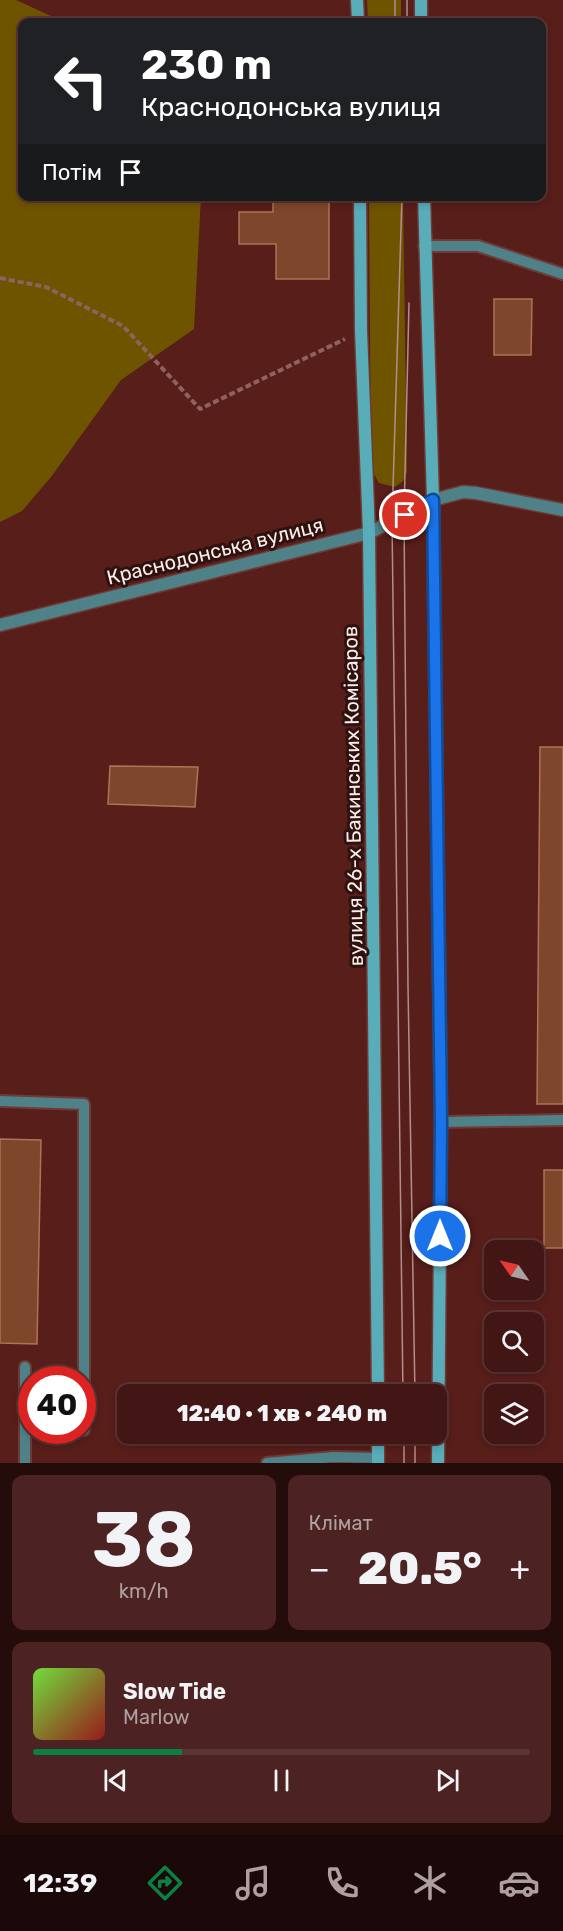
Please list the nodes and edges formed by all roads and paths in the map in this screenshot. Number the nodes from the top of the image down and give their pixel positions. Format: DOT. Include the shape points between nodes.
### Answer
graph roads {
  1 [pos="357,0"];
  2 [pos="421,0"];
  3 [pos="357,18"];
  4 [pos="421,18"];
  5 [pos="360,201"];
  6 [pos="424,201"];
  7 [pos="424,246"];
  8 [pos="563,274"];
  9 [pos="0,278"];
  10 [pos="361,331"];
  11 [pos="433,500"];
  12 [pos="563,510"];
  13 [pos="369,533"];
  14 [pos="0,625"];
  15 [pos="0,1101"];
  16 [pos="563,1120"];
  17 [pos="441,1122"];
  18 [pos="84,1366"];
  19 [pos="378,1384"];
  20 [pos="25,1444"];
  21 [pos="378,1444"];
  22 [pos="378,1461"];
  23 [pos="25,1463"];
  24 [pos="267,1463"];
  25 [pos="438,1463"];
  1 -- 3 [label="street"];
  2 -- 4 [label="street"];
  5 -- 10 [label="street, вулиця 26-х Бакинських Комісаров"];
  6 -- 7 [label="street"];
  7 -- 8 [label="lane" via="477,246"];
  7 -- 11 [label="street"];
  9 -- 10 [label="path" via="46,287 123,326 200,409"];
  10 -- 13 [label="street, вулиця 26-х Бакинських Комісаров"];
  11 -- 12 [label="street, Краснодонська вулиця" via="463,492 476,493"];
  11 -- 13 [label="street, Краснодонська вулиця"];
  11 -- 17 [label="street"];
  13 -- 14 [label="street, Краснодонська вулиця"];
  13 -- 19 [label="street, вулиця 26-х Бакинських Комісаров"];
  15 -- 18 [label="lane" via="84,1104"];
  16 -- 17 [label="lane"];
  17 -- 25 [label="street"];
  20 -- 23 [label="lane"];
  21 -- 22 [label="street"];
  22 -- 24 [label="lane" via="333,1457"];
}
